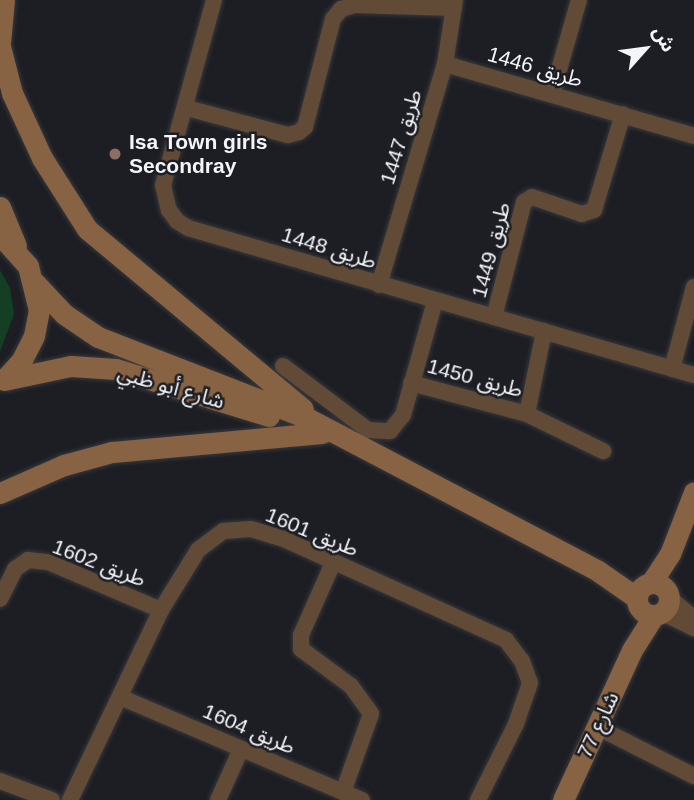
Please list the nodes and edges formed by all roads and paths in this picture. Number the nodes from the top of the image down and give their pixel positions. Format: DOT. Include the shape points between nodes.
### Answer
graph roads {
  1 [pos="4,0"];
  2 [pos="214,0"];
  3 [pos="579,0"];
  4 [pos="455,4"];
  5 [pos="0,45"];
  6 [pos="445,64"];
  7 [pos="552,94"];
  8 [pos="187,108"];
  9 [pos="623,114"];
  10 [pos="694,136"];
  11 [pos="0,207"];
  12 [pos="0,235"];
  13 [pos="18,251"];
  14 [pos="35,283"];
  15 [pos="379,285"];
  16 [pos="694,287"];
  17 [pos="435,301"];
  18 [pos="494,317"];
  19 [pos="544,331"];
  20 [pos="283,366"];
  21 [pos="672,369"];
  22 [pos="694,375"];
  23 [pos="2,381"];
  24 [pos="411,383"];
  25 [pos="527,414"];
  26 [pos="327,432"];
  27 [pos="603,451"];
  28 [pos="694,492"];
  29 [pos="0,493"];
  30 [pos="694,523"];
  31 [pos="333,563"];
  32 [pos="653,598"];
  33 [pos="0,599"];
  34 [pos="161,610"];
  35 [pos="694,618"];
  36 [pos="694,628"];
  37 [pos="120,697"];
  38 [pos="597,727"];
  39 [pos="241,749"];
  40 [pos="694,776"];
  41 [pos="0,781"];
  42 [pos="343,792"];
  43 [pos="52,800"];
  44 [pos="70,800"];
  45 [pos="218,800"];
  46 [pos="362,800"];
  47 [pos="478,800"];
  48 [pos="563,800"];
  1 -- 5 [label="street"];
  2 -- 8 [label="street, طريق 1448"];
  3 -- 7 [label="street"];
  4 -- 6 [label="street, طريق 1447"];
  4 -- 8 [label="street" via="341,9 333,19 305,127 299,132 288,135"];
  5 -- 26 [label="street" via="17,103 43,158 86,229"];
  6 -- 7 [label="street, طريق 1446"];
  6 -- 15 [label="street, طريق 1447"];
  7 -- 9 [label="street, طريق 1446"];
  8 -- 15 [label="street, طريق 1448" via="163,185 164,198 177,221"];
  9 -- 10 [label="street, طريق 1446"];
  9 -- 18 [label="street, طريق 1449" via="594,210 582,214 533,197 524,202"];
  11 -- 13 [label="street"];
  12 -- 13 [label="street"];
  13 -- 14 [label="street"];
  14 -- 23 [label="street" via="39,310 34,336 22,360"];
  14 -- 26 [label="street, شارع أبو ظبي" via="64,314 98,337"];
  15 -- 17 [label="street, طريق 1448"];
  16 -- 21 [label="street"];
  17 -- 18 [label="street, طريق 1448"];
  17 -- 24 [label="street, طريق 1450"];
  18 -- 19 [label="street, طريق 1448"];
  19 -- 21 [label="street, طريق 1448"];
  19 -- 25 [label="street, طريق 1450"];
  20 -- 24 [label="street, طريق 1450" via="375,433 390,431 398,424"];
  21 -- 22 [label="street, طريق 1448"];
  23 -- 26 [label="street, شارع أبو ظبي" via="48,368 116,369"];
  24 -- 25 [label="street, طريق 1450"];
  25 -- 27 [label="street, طريق 1450"];
  26 -- 29 [label="street" via="111,452 64,465"];
  26 -- 32 [label="street, شارع أبو ظبي"];
  28 -- 32 [label="street, شارع 77"];
  30 -- 32 [label="street, شارع 77"];
  31 -- 34 [label="street, طريق 1601" via="251,529 223,531 198,550"];
  31 -- 42 [label="street" via="301,635 301,649 351,686 371,714"];
  31 -- 47 [label="street, طريق 1601" via="483,626 506,640 522,661 530,683 516,724"];
  32 -- 35 [label="street, شارع أبو ظبي"];
  32 -- 36 [label="street, شارع أبو ظبي"];
  32 -- 38 [label="street, شارع 77"];
  33 -- 34 [label="street, طريق 1602" via="15,569 28,560 48,562"];
  34 -- 37 [label="street, طريق 1601"];
  37 -- 39 [label="street, طريق 1604"];
  37 -- 44 [label="street, طريق 1601"];
  38 -- 40 [label="street"];
  38 -- 48 [label="street, شارع 77"];
  39 -- 42 [label="street, طريق 1604"];
  39 -- 45 [label="street"];
  41 -- 43 [label="street"];
  42 -- 46 [label="street, طريق 1604"];
}
